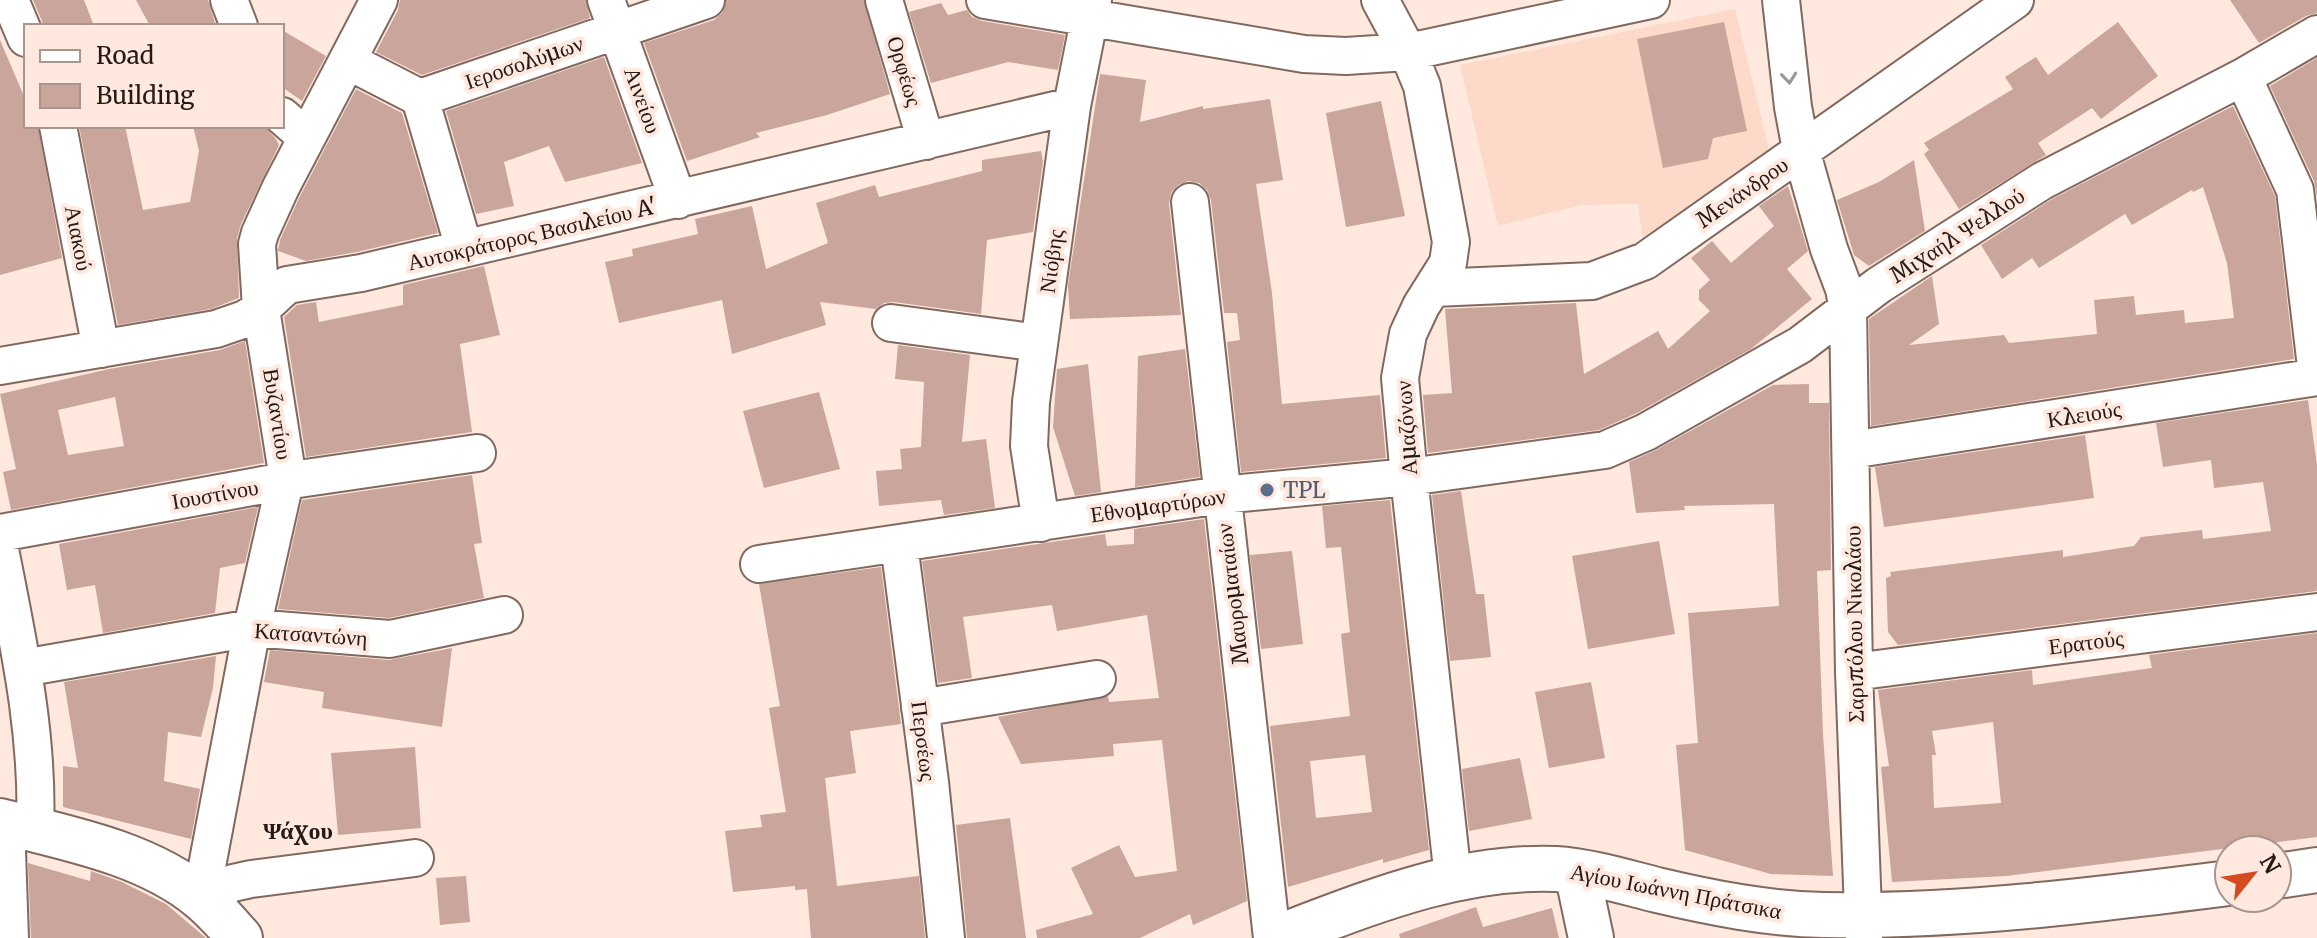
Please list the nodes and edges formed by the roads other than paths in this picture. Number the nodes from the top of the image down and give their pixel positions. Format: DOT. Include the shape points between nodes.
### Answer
graph roads {
  1 [pos="10,0"];
  2 [pos="229,0"];
  3 [pos="379,0"];
  4 [pos="706,0"];
  5 [pos="884,0"];
  6 [pos="985,0"];
  7 [pos="1380,0"];
  8 [pos="1651,0"];
  9 [pos="1781,0"];
  10 [pos="2015,0"];
  11 [pos="1091,9"];
  12 [pos="612,15"];
  13 [pos="238,24"];
  14 [pos="24,33"];
  15 [pos="2317,34"];
  16 [pos="1408,52"];
  17 [pos="348,61"];
  18 [pos="2243,77"];
  19 [pos="420,98"];
  20 [pos="1072,106"];
  21 [pos="294,127"];
  22 [pos="58,128"];
  23 [pos="926,141"];
  24 [pos="1801,150"];
  25 [pos="2303,174"];
  26 [pos="678,200"];
  27 [pos="1190,202"];
  28 [pos="464,248"];
  29 [pos="1434,288"];
  30 [pos="261,309"];
  31 [pos="1848,309"];
  32 [pos="891,323"];
  33 [pos="1039,343"];
  34 [pos="101,349"];
  35 [pos="0,366"];
  36 [pos="2317,376"];
  37 [pos="1605,450"];
  38 [pos="1851,450"];
  39 [pos="477,453"];
  40 [pos="1409,477"];
  41 [pos="285,481"];
  42 [pos="1221,495"];
  43 [pos="1041,523"];
  44 [pos="0,533"];
  45 [pos="899,544"];
  46 [pos="0,549"];
  47 [pos="759,564"];
  48 [pos="2317,612"];
  49 [pos="504,615"];
  50 [pos="252,628"];
  51 [pos="23,668"];
  52 [pos="1854,672"];
  53 [pos="1097,679"];
  54 [pos="920,708"];
  55 [pos="14,824"];
  56 [pos="415,858"];
  57 [pos="2317,870"];
  58 [pos="1577,872"];
  59 [pos="2293,874"];
  60 [pos="1453,878"];
  61 [pos="2213,885"];
  62 [pos="201,898"];
  63 [pos="1864,926"];
  64 [pos="1322,930"];
  65 [pos="10,938"];
  66 [pos="240,938"];
  67 [pos="946,938"];
  68 [pos="1274,938"];
  69 [pos="1591,938"];
  1 -- 14 [label="street"];
  2 -- 13 [label="street"];
  3 -- 17 [label="street, Βυζαντίου"];
  4 -- 12 [label="street, Ιεροσολύμων"];
  5 -- 23 [label="street, Ορφέως"];
  6 -- 11 [label="street"];
  7 -- 16 [label="street, Αμαζόνων"];
  8 -- 16 [label="street"];
  9 -- 24 [label="street, Σαριπόλου Νικολάου, one-way"];
  10 -- 24 [label="street, Μενάνδρου"];
  11 -- 16 [label="street" via="1304,54"];
  11 -- 20 [label="street, Νιόβης"];
  12 -- 19 [label="street, Ιεροσολύμων"];
  12 -- 26 [label="street, Αινείου"];
  15 -- 18 [label="street, Μιχαήλ Ψελλού"];
  16 -- 29 [label="street, Αμαζόνων" via="1422,86 1451,242 1448,263"];
  17 -- 19 [label="street"];
  17 -- 21 [label="street, Βυζαντίου"];
  18 -- 25 [label="street"];
  18 -- 31 [label="street, Μιχαήλ Ψελλού" via="2042,181"];
  19 -- 28 [label="street"];
  20 -- 23 [label="street, Αυτοκράτορος Βασιλείου A'"];
  20 -- 33 [label="street, Νιόβης"];
  21 -- 30 [label="street, Βυζαντίου" via="260,233"];
  22 -- 34 [label="street, Αιακού"];
  23 -- 26 [label="street, Αυτοκράτορος Βασιλείου A'"];
  24 -- 29 [label="street, Μενάνδρου" via="1645,261 1592,281"];
  24 -- 31 [label="street, Σαριπόλου Νικολάου"];
  25 -- 36 [label="street" via="2295,190"];
  26 -- 28 [label="street, Αυτοκράτορος Βασιλείου A'"];
  27 -- 42 [label="street, Μαυροματαίων"];
  28 -- 30 [label="street, Αυτοκράτορος Βασιλείου A'" via="287,285"];
  29 -- 40 [label="street, Αμαζόνων" via="1408,334 1400,378"];
  30 -- 34 [label="street, Αυτοκράτορος Βασιλείου A'" via="216,329"];
  30 -- 41 [label="street, Βυζαντίου"];
  31 -- 37 [label="street, Μιχαήλ Ψελλού" via="1770,363"];
  31 -- 38 [label="street, Σαριπόλου Νικολάου"];
  32 -- 33 [label="street"];
  33 -- 43 [label="street, Νιόβης" via="1029,439"];
  34 -- 35 [label="street, Αυτοκράτορος Βασιλείου A'"];
  36 -- 38 [label="street, Κλειούς"];
  37 -- 40 [label="street, Εθνομαρτύρων"];
  38 -- 52 [label="street, Σαριπόλου Νικολάου"];
  39 -- 41 [label="street, Ιουστίνου"];
  40 -- 42 [label="street, Εθνομαρτύρων"];
  40 -- 60 [label="street, Αμαζόνων"];
  41 -- 44 [label="street, Ιουστίνου"];
  41 -- 50 [label="street, Βυζαντίου"];
  42 -- 43 [label="street, Εθνομαρτύρων"];
  42 -- 68 [label="street, Μαυροματαίων"];
  43 -- 45 [label="street, Εθνομαρτύρων"];
  45 -- 47 [label="street, Εθνομαρτύρων"];
  45 -- 54 [label="street, Περσέως"];
  46 -- 51 [label="street"];
  48 -- 52 [label="street, Ερατούς"];
  49 -- 50 [label="street, Κατσαντώνη" via="390,639"];
  50 -- 51 [label="street, Κατσαντώνη"];
  50 -- 62 [label="street, Βυζαντίου"];
  51 -- 55 [label="street" via="36,766"];
  52 -- 63 [label="street, Σαριπόλου Νικολάου"];
  53 -- 54 [label="street"];
  54 -- 67 [label="street, Περσέως"];
  55 -- 62 [label="main road" via="143,864"];
  55 -- 65 [label="street"];
  56 -- 62 [label="street" via="251,879"];
  57 -- 59 [label="main road"];
  58 -- 60 [label="main road, Αγίου Ιωάννη Πράτσικα" via="1517,870"];
  58 -- 63 [label="main road, Αγίου Ιωάννη Πράτσικα" via="1742,908 1823,915"];
  58 -- 69 [label="main road"];
  60 -- 64 [label="main road, Αγίου Ιωάννη Πράτσικα" via="1405,891"];
  61 -- 63 [label="main road, Αγίου Ιωάννη Πράτσικα"];
  62 -- 66 [label="main road"];
  64 -- 68 [label="main road, Αγίου Ιωάννη Πράτσικα"];
}
